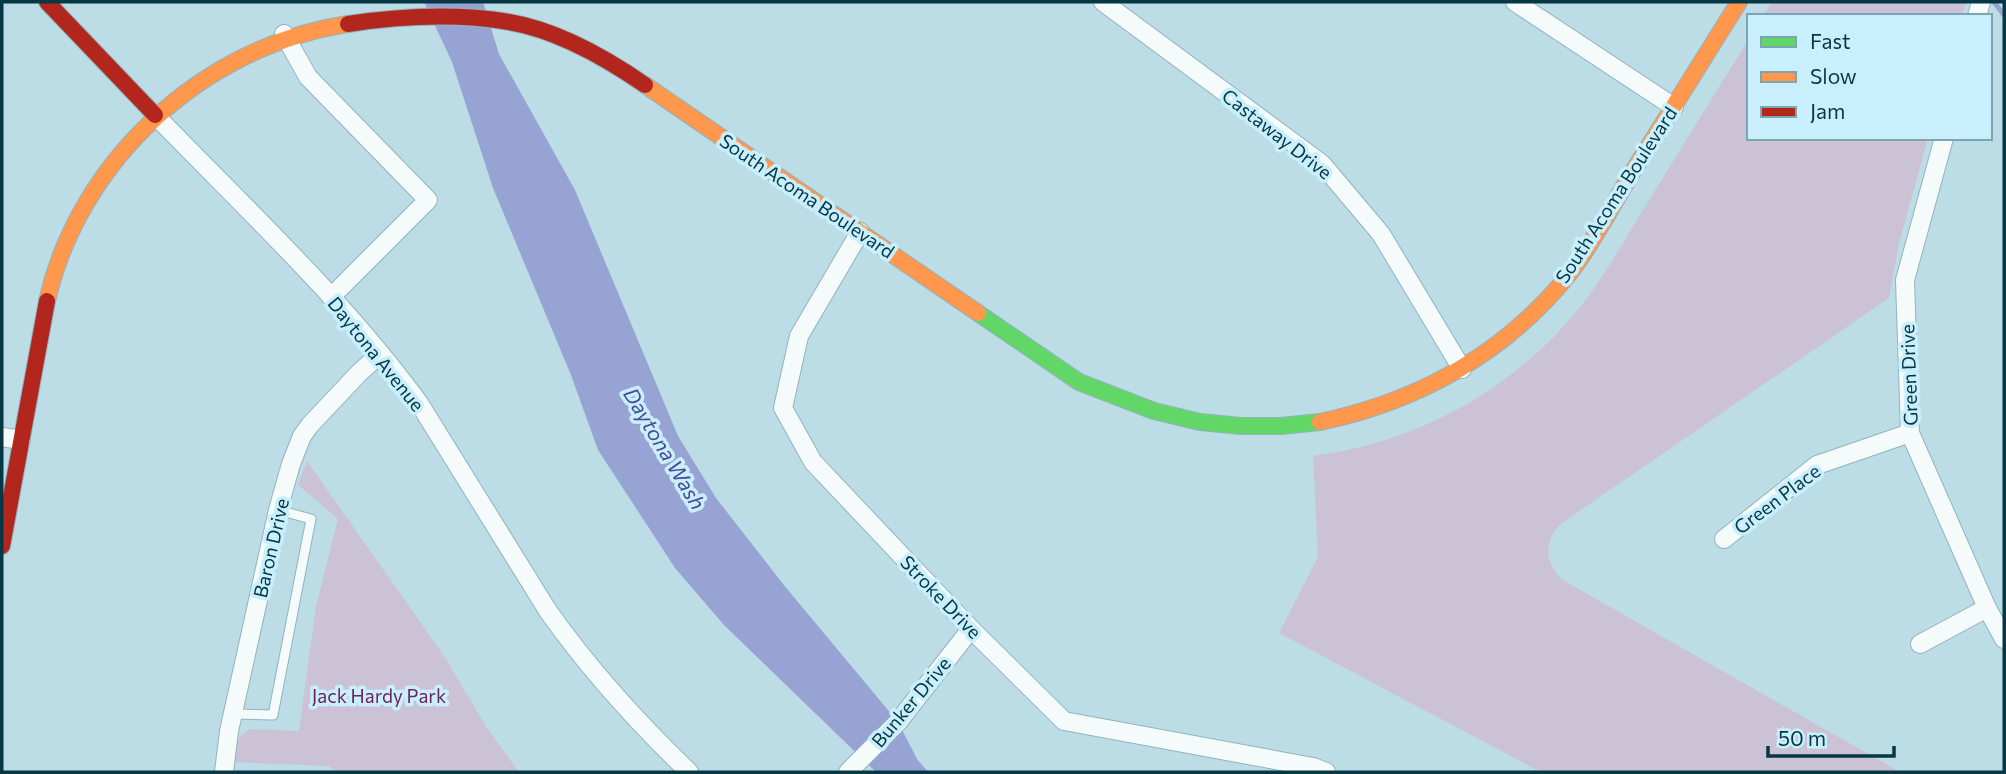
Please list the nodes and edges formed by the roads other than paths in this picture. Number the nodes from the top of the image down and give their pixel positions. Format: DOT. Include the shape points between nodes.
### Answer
graph roads {
  1 [pos="47,2"];
  2 [pos="1103,2"];
  3 [pos="1515,2"];
  4 [pos="1739,2"];
  5 [pos="284,34"];
  6 [pos="1674,107"];
  7 [pos="155,115"];
  8 [pos="1943,140"];
  9 [pos="860,232"];
  10 [pos="331,297"];
  11 [pos="380,354"];
  12 [pos="1462,369"];
  13 [pos="1910,433"];
  14 [pos="2,437"];
  15 [pos="21,440"];
  16 [pos="278,510"];
  17 [pos="1724,539"];
  18 [pos="2,546"];
  19 [pos="1987,608"];
  20 [pos="971,629"];
  21 [pos="2004,639"];
  22 [pos="1920,644"];
  23 [pos="234,714"];
  24 [pos="224,772"];
  25 [pos="689,772"];
  26 [pos="848,772"];
  27 [pos="1326,772"];
  1 -- 7 [label="main road, Daytona Avenue"];
  2 -- 12 [label="street, Castaway Drive" via="1322,164 1381,234"];
  3 -- 6 [label="street"];
  4 -- 6 [label="main road, South Acoma Boulevard"];
  5 -- 7 [label="main road, South Acoma Boulevard" via="186,87"];
  5 -- 9 [label="main road, South Acoma Boulevard" via="323,23 407,12 510,22 567,42 629,74"];
  5 -- 10 [label="street" via="308,77 428,200"];
  6 -- 12 [label="main road, South Acoma Boulevard" via="1571,271 1502,342"];
  7 -- 10 [label="street, Daytona Avenue"];
  7 -- 15 [label="main road, South Acoma Boulevard" via="119,154 62,250 47,300"];
  8 -- 13 [label="street, Green Drive" via="1905,280"];
  9 -- 12 [label="main road, South Acoma Boulevard" via="1079,382 1199,422 1264,426 1322,422 1378,410"];
  9 -- 20 [label="street, Stroke Drive" via="799,336 783,408 813,462"];
  10 -- 11 [label="street, Daytona Avenue"];
  11 -- 16 [label="street, Baron Drive" via="302,436"];
  11 -- 25 [label="street, Daytona Avenue" via="419,403 567,639"];
  13 -- 17 [label="street, Green Place" via="1817,465"];
  13 -- 19 [label="street, Green Drive"];
  14 -- 15 [label="street"];
  15 -- 18 [label="main road, South Acoma Boulevard"];
  16 -- 23 [label="street, Baron Drive"];
  16 -- 23 [label="lane" via="311,519 273,715"];
  19 -- 21 [label="street, Green Drive"];
  19 -- 22 [label="street"];
  20 -- 26 [label="street, Bunker Drive" via="898,722"];
  20 -- 27 [label="street, Stroke Drive" via="1064,720"];
  23 -- 24 [label="street, Baron Drive"];
}
